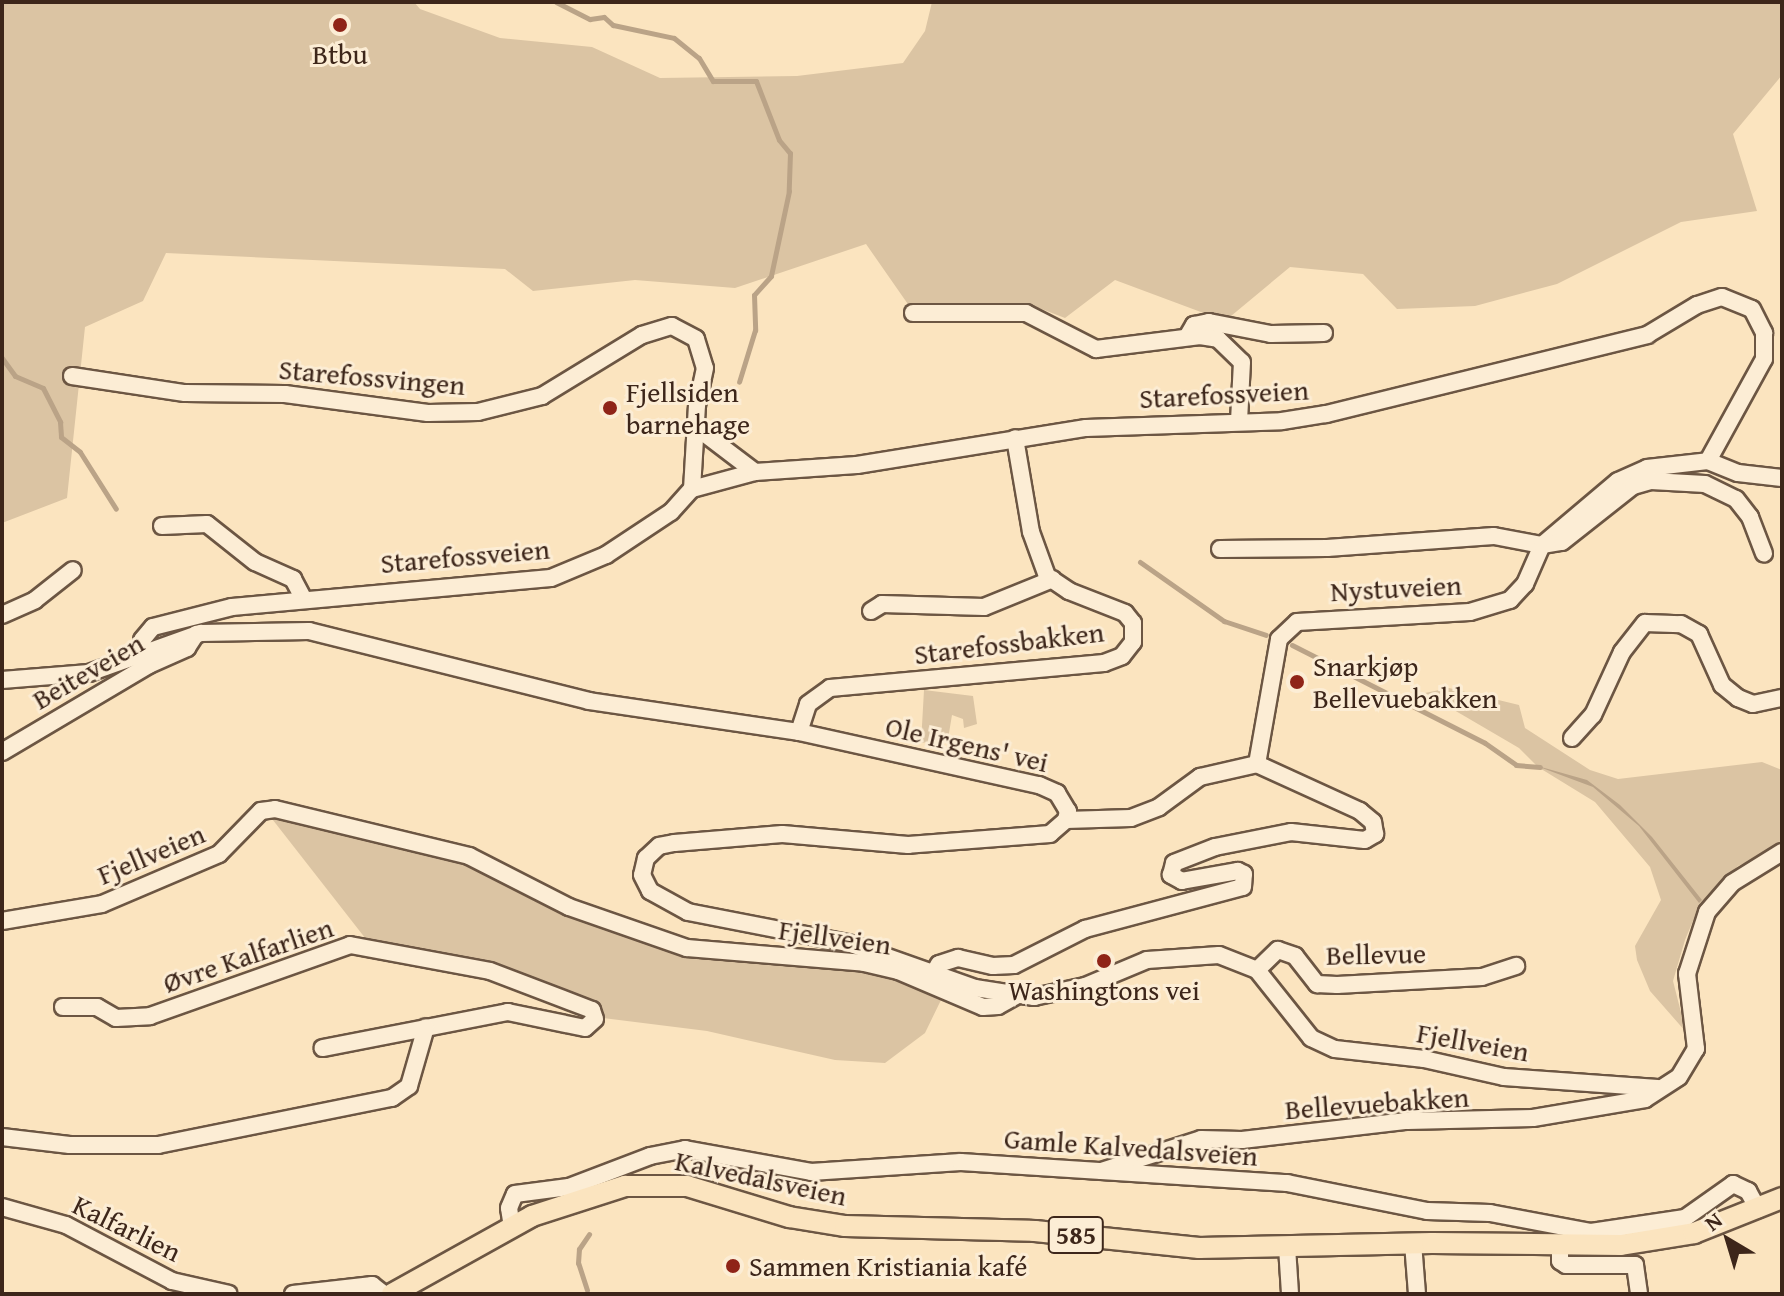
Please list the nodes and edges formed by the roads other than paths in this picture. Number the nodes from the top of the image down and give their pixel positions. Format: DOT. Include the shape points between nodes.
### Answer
graph roads {
  1 [pos="913,313"];
  2 [pos="1324,333"];
  3 [pos="1187,337"];
  4 [pos="72,376"];
  5 [pos="1239,421"];
  6 [pos="697,428"];
  7 [pos="1015,438"];
  8 [pos="1708,461"];
  9 [pos="755,472"];
  10 [pos="1782,478"];
  11 [pos="692,489"];
  12 [pos="162,526"];
  13 [pos="1542,545"];
  14 [pos="1220,549"];
  15 [pos="1764,553"];
  16 [pos="73,570"];
  17 [pos="1053,579"];
  18 [pos="302,596"];
  19 [pos="871,611"];
  20 [pos="2,615"];
  21 [pos="196,634"];
  22 [pos="144,652"];
  23 [pos="2,680"];
  24 [pos="1782,698"];
  25 [pos="799,732"];
  26 [pos="1572,738"];
  27 [pos="2,752"];
  28 [pos="1257,764"];
  29 [pos="1066,820"];
  30 [pos="1782,852"];
  31 [pos="2,921"];
  32 [pos="1516,966"];
  33 [pos="1257,970"];
  34 [pos="934,972"];
  35 [pos="1016,996"];
  36 [pos="63,1007"];
  37 [pos="426,1027"];
  38 [pos="322,1048"];
  39 [pos="1658,1088"];
  40 [pos="2,1137"];
  41 [pos="1100,1172"];
  42 [pos="1782,1198"];
  43 [pos="2,1207"];
  44 [pos="1758,1209"];
  45 [pos="512,1227"];
  46 [pos="1413,1243"];
  47 [pos="1560,1246"];
  48 [pos="1287,1247"];
  49 [pos="229,1294"];
  50 [pos="293,1294"];
  51 [pos="384,1294"];
  52 [pos="392,1294"];
  53 [pos="1290,1294"];
  54 [pos="1417,1294"];
  55 [pos="1639,1294"];
  1 -- 3 [label="street" via="1026,313 1096,349"];
  2 -- 3 [label="street" via="1271,334 1209,322 1194,325"];
  3 -- 5 [label="street" via="1218,339 1242,362"];
  4 -- 6 [label="street, Starefossvingen" via="185,393 285,394 428,413 478,412 542,396 642,335 672,326 696,339 704,356"];
  5 -- 7 [label="street, Starefossveien" via="1105,426"];
  5 -- 8 [label="street, Starefossveien" via="1326,414 1647,335 1722,297 1752,309 1764,333 1764,359"];
  6 -- 9 [label="street"];
  6 -- 11 [label="street, Starefossvingen"];
  7 -- 9 [label="street, Starefossveien" via="857,465"];
  7 -- 17 [label="street, Starefossbakken" via="1037,557"];
  8 -- 10 [label="street" via="1738,473"];
  8 -- 13 [label="street" via="1635,472"];
  9 -- 11 [label="street, Starefossveien"];
  11 -- 18 [label="street, Starefossveien" via="671,512 606,555 551,578"];
  12 -- 18 [label="street" via="207,524 255,562 293,579"];
  13 -- 14 [label="street" via="1494,536 1327,548"];
  13 -- 15 [label="street" via="1562,542 1633,486 1651,481 1705,484 1736,499"];
  13 -- 28 [label="street, Nystuveien" via="1525,584 1510,600 1491,607 1312,618 1286,628 1276,651"];
  16 -- 20 [label="street" via="35,600"];
  17 -- 19 [label="street, Starefossbakken" via="984,607 882,604"];
  17 -- 25 [label="street, Starefossbakken" via="1069,591 1125,613 1133,623 1133,642 1122,656 1104,663 991,676 830,688 808,704"];
  18 -- 22 [label="street, Starefossveien" via="153,627 142,640"];
  21 -- 22 [label="street, Ole Irgens' vei"];
  21 -- 25 [label="street, Ole Irgens' vei" via="309,631 589,701"];
  21 -- 27 [label="street, Beiteveien" via="187,648"];
  22 -- 23 [label="street, Ole Irgens' vei" via="67,678"];
  24 -- 26 [label="street" via="1753,704 1738,698 1722,685 1699,634 1681,624 1645,623 1622,652 1593,715"];
  25 -- 29 [label="street, Ole Irgens' vei" via="1039,785 1065,801"];
  28 -- 29 [label="street" via="1200,777 1159,807 1131,818"];
  28 -- 34 [label="street" via="1360,811 1373,822 1375,834 1365,840 1291,832 1215,847 1174,863 1171,875 1193,880 1238,871 1244,874 1243,887 1085,929 1014,965 958,958 939,964"];
  29 -- 34 [label="street" via="1050,834 1023,840 893,845 763,835 674,843 659,846 646,858 642,875 650,891 688,912 848,943"];
  30 -- 39 [label="street, Bellevuebakken" via="1732,883 1707,912 1687,974 1696,1049 1679,1077"];
  31 -- 35 [label="street, Fjellveien" via="102,904 219,854 261,811 275,809 469,856 569,907 687,948 864,963 988,1007"];
  32 -- 33 [label="street, Bellevue" via="1482,977 1317,984 1295,956 1278,950"];
  33 -- 35 [label="street, Fjellveien" via="1219,955 1170,956 1061,994"];
  33 -- 39 [label="street, Fjellveien" via="1311,1038 1335,1049 1424,1059 1504,1077"];
  34 -- 35 [label="street"];
  36 -- 37 [label="street, Øvre Kalfarlien" via="97,1007 120,1018 150,1016 350,945 490,971 592,1010 595,1019 585,1028 508,1012"];
  37 -- 38 [label="street, Øvre Kalfarlien"];
  37 -- 40 [label="street" via="409,1086 392,1098 158,1145 70,1145"];
  39 -- 41 [label="street, Bellevuebakken" via="1623,1106 1567,1114 1201,1139"];
  41 -- 44 [label="street, Gamle Kalvedalsveien" via="1287,1183 1427,1211 1490,1213 1591,1232 1685,1218 1733,1184 1748,1191"];
  41 -- 45 [label="street, Gamle Kalvedalsveien" via="961,1162 811,1172 685,1149 650,1156 569,1187 515,1194 509,1208"];
  42 -- 44 [label="main road, Kalvedalsveien / 585"];
  43 -- 49 [label="street, Kalfarlien" via="66,1225 172,1281"];
  44 -- 47 [label="main road, Kalvedalsveien / 585" via="1694,1233 1647,1242"];
  45 -- 48 [label="main road, Kalvedalsveien / 585" via="578,1199 650,1184 687,1186 789,1217 845,1226 1035,1231 1199,1248"];
  45 -- 52 [label="main road, Kalvedalsveien / 585"];
  46 -- 47 [label="main road, Kalvedalsveien / 585"];
  46 -- 48 [label="main road, Kalvedalsveien / 585"];
  46 -- 54 [label="street"];
  47 -- 55 [label="street" via="1560,1261 1566,1265 1635,1265"];
  48 -- 53 [label="street"];
  50 -- 51 [label="street" via="372,1285"];
}
